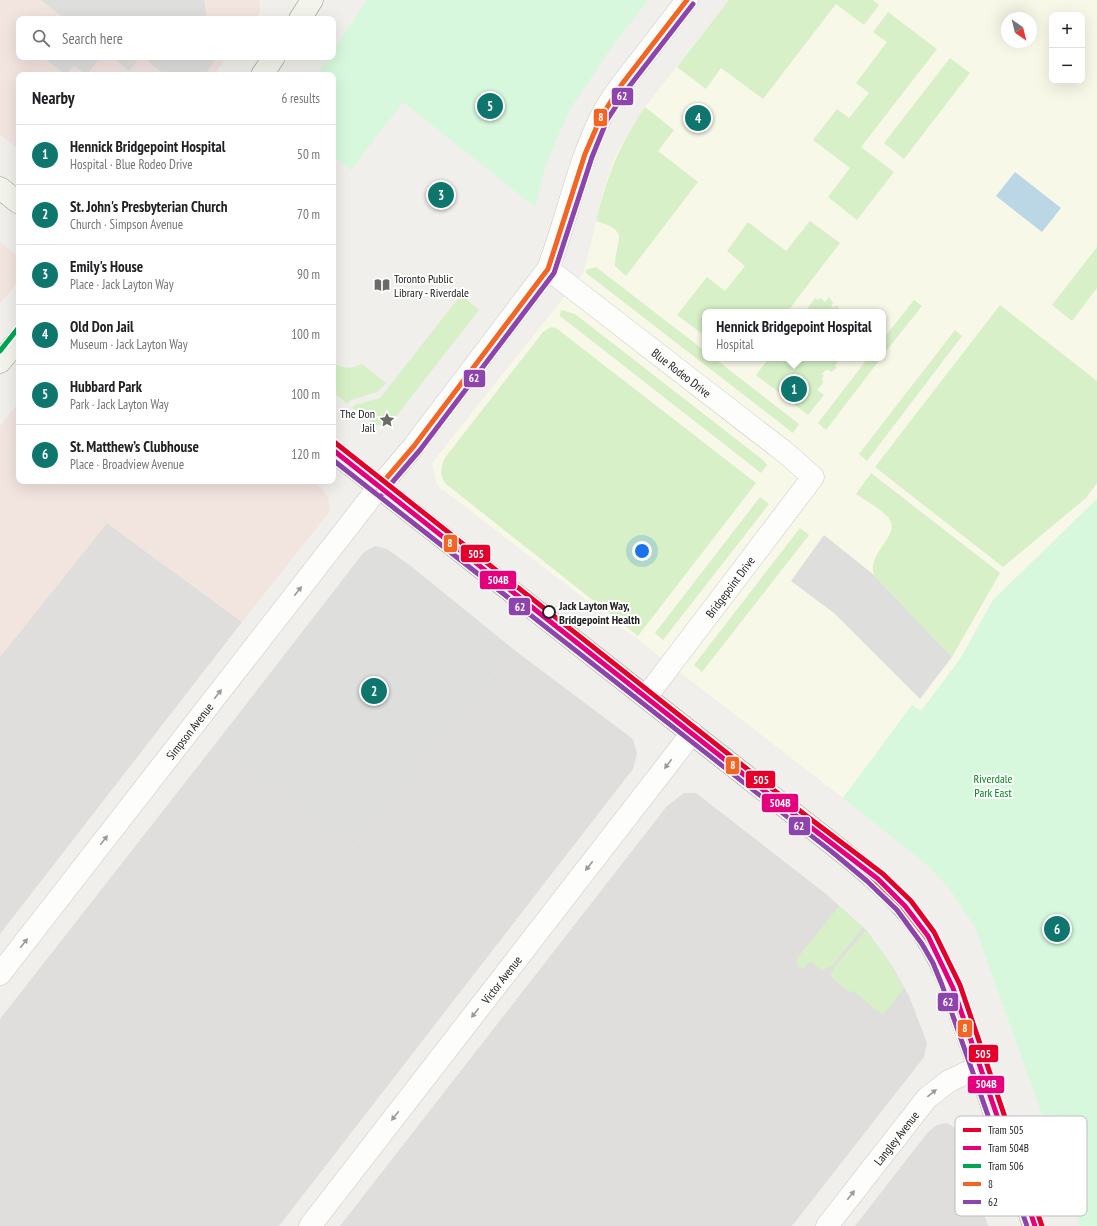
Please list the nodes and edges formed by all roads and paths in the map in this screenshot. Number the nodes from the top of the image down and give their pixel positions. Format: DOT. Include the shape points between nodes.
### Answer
graph roads {
  1 [pos="687,0"];
  2 [pos="272,60"];
  3 [pos="264,72"];
  4 [pos="0,188"];
  5 [pos="16,201"];
  6 [pos="548,269"];
  7 [pos="16,343"];
  8 [pos="0,362"];
  9 [pos="336,454"];
  10 [pos="813,477"];
  11 [pos="378,488"];
  12 [pos="646,697"];
  13 [pos="692,733"];
  14 [pos="0,974"];
  15 [pos="979,1067"];
  16 [pos="996,1116"];
  17 [pos="1031,1216"];
  18 [pos="310,1226"];
  19 [pos="827,1226"];
  20 [pos="1034,1226"];
  1 -- 6 [label="street, Simpson Avenue" via="625,81 602,116 576,178 561,235"];
  2 -- 3 [label="main road"];
  4 -- 5 [label="main road"];
  6 -- 10 [label="street, Blue Rodeo Drive" via="787,454"];
  6 -- 11 [label="street, Simpson Avenue" via="414,446"];
  7 -- 8 [label="main road"];
  9 -- 11 [label="main road"];
  10 -- 12 [label="street, Bridgepoint Drive"];
  11 -- 12 [label="main road"];
  14 -- 11 [label="street, Simpson Avenue, one-way"];
  12 -- 13 [label="main road"];
  13 -- 15 [label="main road" via="880,882 910,913 942,963"];
  13 -- 18 [label="street, Victor Avenue, one-way"];
  15 -- 16 [label="main road"];
  19 -- 15 [label="street, Langley Avenue, one-way" via="927,1098 949,1081"];
  17 -- 20 [label="main road"];
}
